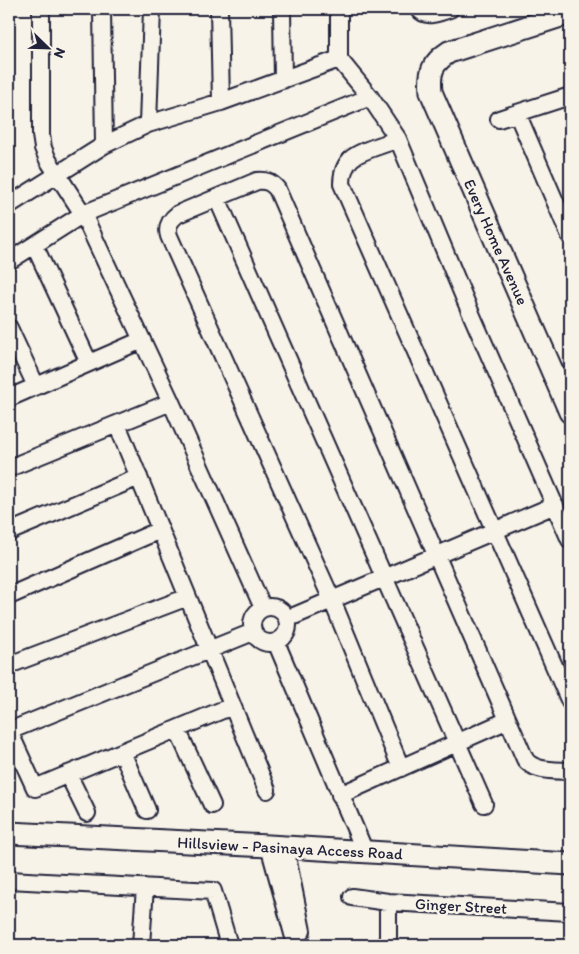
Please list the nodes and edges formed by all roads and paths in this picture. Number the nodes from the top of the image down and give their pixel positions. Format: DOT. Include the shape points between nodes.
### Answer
graph roads {
  1 [pos="41,9"];
  2 [pos="102,9"];
  3 [pos="152,9"];
  4 [pos="219,9"];
  5 [pos="282,9"];
  6 [pos="339,9"];
  7 [pos="419,9"];
  8 [pos="450,9"];
  9 [pos="570,13"];
  10 [pos="339,59"];
  11 [pos="283,80"];
  12 [pos="570,96"];
  13 [pos="370,97"];
  14 [pos="221,102"];
  15 [pos="517,113"];
  16 [pos="499,119"];
  17 [pos="148,124"];
  18 [pos="398,139"];
  19 [pos="104,145"];
  20 [pos="57,174"];
  21 [pos="217,198"];
  22 [pos="9,205"];
  23 [pos="83,214"];
  24 [pos="570,236"];
  25 [pos="38,252"];
  26 [pos="9,261"];
  27 [pos="9,328"];
  28 [pos="142,340"];
  29 [pos="88,363"];
  30 [pos="36,386"];
  31 [pos="9,398"];
  32 [pos="170,402"];
  33 [pos="570,412"];
  34 [pos="117,424"];
  35 [pos="9,468"];
  36 [pos="139,477"];
  37 [pos="555,505"];
  38 [pos="160,530"];
  39 [pos="495,531"];
  40 [pos="9,532"];
  41 [pos="570,540"];
  42 [pos="437,556"];
  43 [pos="384,578"];
  44 [pos="9,596"];
  45 [pos="188,597"];
  46 [pos="332,600"];
  47 [pos="263,608"];
  48 [pos="287,619"];
  49 [pos="253,632"];
  50 [pos="276,642"];
  51 [pos="209,650"];
  52 [pos="9,665"];
  53 [pos="570,702"];
  54 [pos="232,706"];
  55 [pos="508,720"];
  56 [pos="177,729"];
  57 [pos="9,731"];
  58 [pos="456,743"];
  59 [pos="122,752"];
  60 [pos="401,768"];
  61 [pos="570,771"];
  62 [pos="68,774"];
  63 [pos="267,790"];
  64 [pos="340,794"];
  65 [pos="484,804"];
  66 [pos="212,805"];
  67 [pos="147,810"];
  68 [pos="87,813"];
  69 [pos="9,833"];
  70 [pos="277,846"];
  71 [pos="365,852"];
  72 [pos="570,864"];
  73 [pos="9,880"];
  74 [pos="145,887"];
  75 [pos="352,897"];
  76 [pos="388,902"];
  77 [pos="570,912"];
  78 [pos="141,945"];
  79 [pos="229,945"];
  80 [pos="296,945"];
  81 [pos="305,945"];
  82 [pos="388,945"];
  1 -- 20 [label="street" via="41,135 43,148"];
  2 -- 19 [label="street"];
  3 -- 17 [label="street"];
  4 -- 14 [label="street"];
  5 -- 11 [label="street"];
  6 -- 10 [label="street"];
  7 -- 8 [label="street" via="427,14"];
  9 -- 33 [label="street, Every Home Avenue" via="449,52 439,58 430,80 431,92"];
  10 -- 11 [label="street"];
  10 -- 13 [label="street"];
  11 -- 14 [label="street"];
  12 -- 15 [label="street"];
  13 -- 18 [label="street"];
  13 -- 23 [label="street"];
  14 -- 17 [label="street"];
  15 -- 16 [label="street"];
  15 -- 24 [label="street"];
  17 -- 19 [label="street"];
  18 -- 37 [label="street"];
  18 -- 39 [label="street" via="351,159 342,175 342,184"];
  19 -- 20 [label="street"];
  20 -- 22 [label="street"];
  20 -- 23 [label="street"];
  21 -- 42 [label="street" via="263,180 277,189"];
  21 -- 43 [label="street"];
  21 -- 46 [label="street" via="178,214 167,230"];
  23 -- 26 [label="street"];
  23 -- 28 [label="street"];
  25 -- 29 [label="street"];
  27 -- 30 [label="street"];
  28 -- 29 [label="street"];
  28 -- 32 [label="street"];
  29 -- 30 [label="street"];
  30 -- 31 [label="street"];
  32 -- 34 [label="street"];
  32 -- 47 [label="street"];
  34 -- 35 [label="street"];
  34 -- 36 [label="street"];
  36 -- 38 [label="street"];
  36 -- 40 [label="street"];
  37 -- 39 [label="street"];
  37 -- 41 [label="street"];
  38 -- 44 [label="street"];
  38 -- 45 [label="street"];
  39 -- 42 [label="street"];
  39 -- 53 [label="street"];
  42 -- 43 [label="street"];
  42 -- 55 [label="street"];
  43 -- 46 [label="street"];
  43 -- 58 [label="street"];
  45 -- 51 [label="street"];
  45 -- 52 [label="street"];
  46 -- 48 [label="street"];
  46 -- 60 [label="street"];
  47 -- 48 [label="street" via="277,608"];
  47 -- 49 [label="street" via="253,618"];
  48 -- 50 [label="street" via="287,630"];
  49 -- 50 [label="street" via="265,642"];
  49 -- 51 [label="street"];
  50 -- 64 [label="street"];
  51 -- 54 [label="street"];
  51 -- 57 [label="street"];
  54 -- 56 [label="street"];
  54 -- 63 [label="street"];
  55 -- 58 [label="street"];
  55 -- 61 [label="street" via="528,763 540,768"];
  56 -- 59 [label="street"];
  56 -- 66 [label="street"];
  57 -- 62 [label="street" via="35,788"];
  58 -- 60 [label="street"];
  58 -- 65 [label="street"];
  59 -- 62 [label="street"];
  59 -- 67 [label="street"];
  60 -- 64 [label="street"];
  62 -- 68 [label="street"];
  64 -- 71 [label="street"];
  69 -- 70 [label="street, Hillsview - Pasinaya Access Road"];
  70 -- 71 [label="street, Hillsview - Pasinaya Access Road"];
  70 -- 80 [label="street"];
  70 -- 81 [label="street"];
  71 -- 72 [label="street, Hillsview - Pasinaya Access Road"];
  73 -- 74 [label="street"];
  74 -- 78 [label="street"];
  74 -- 79 [label="street" via="213,891"];
  75 -- 76 [label="street, Ginger Street"];
  76 -- 77 [label="street, Ginger Street"];
  76 -- 82 [label="street"];
}
